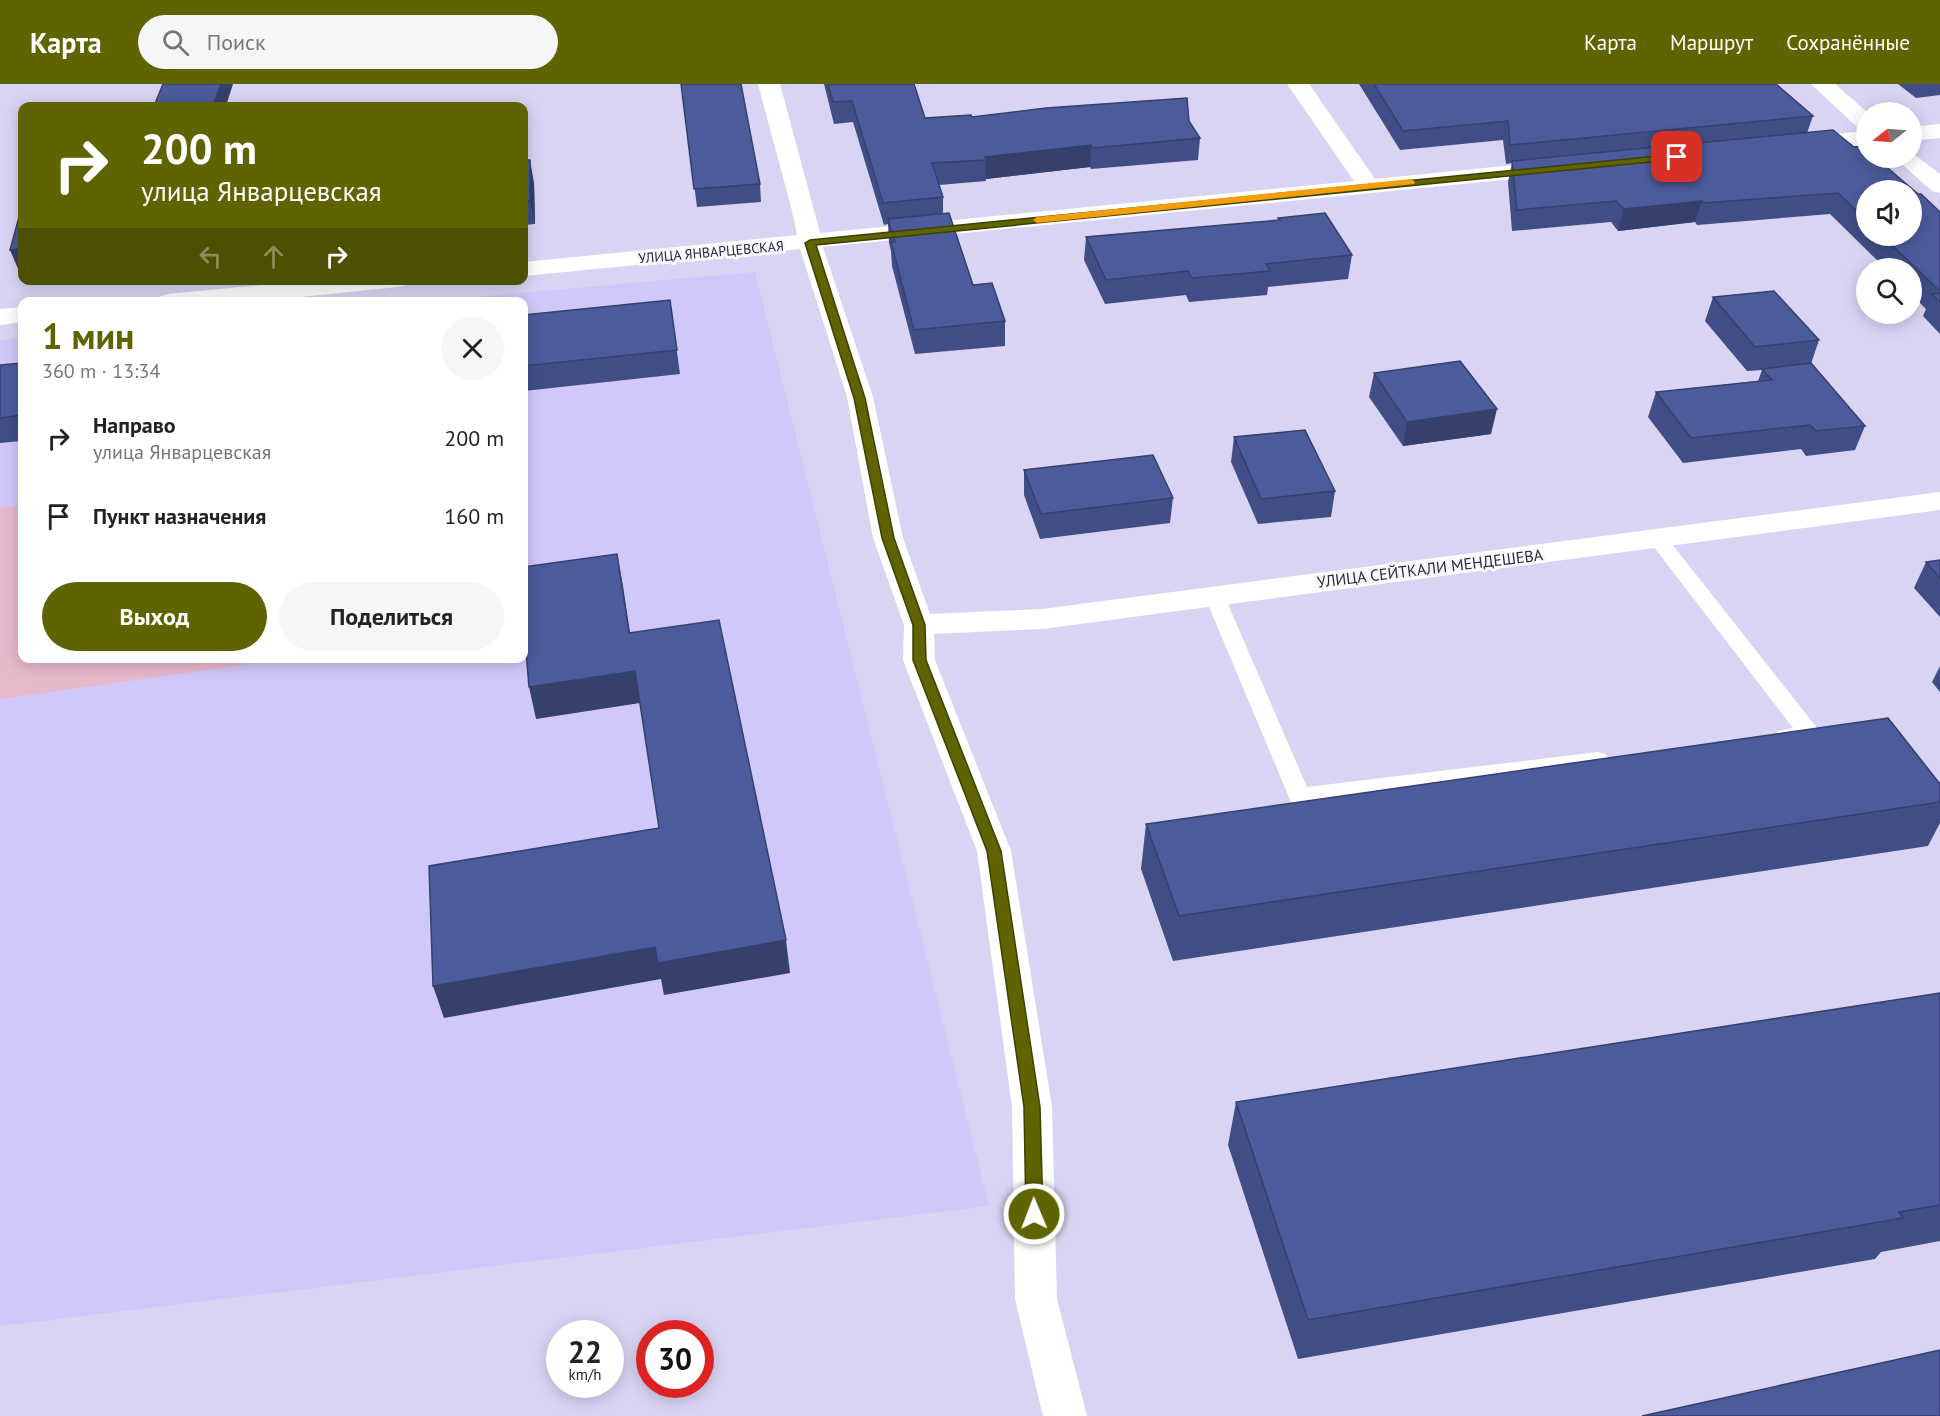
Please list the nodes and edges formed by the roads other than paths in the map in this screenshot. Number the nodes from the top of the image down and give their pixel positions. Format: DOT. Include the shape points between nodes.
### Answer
graph roads {
  1 [pos="769,84"];
  2 [pos="1298,84"];
  3 [pos="1822,84"];
  4 [pos="1856,114"];
  5 [pos="1940,131"];
  6 [pos="1922,133"];
  7 [pos="1856,139"];
  8 [pos="1783,146"];
  9 [pos="1570,167"];
  10 [pos="1918,168"];
  11 [pos="1369,186"];
  12 [pos="1940,186"];
  13 [pos="810,243"];
  14 [pos="528,269"];
  15 [pos="346,285"];
  16 [pos="220,297"];
  17 [pos="18,315"];
  18 [pos="0,317"];
  19 [pos="1940,501"];
  20 [pos="1657,538"];
  21 [pos="1217,596"];
  22 [pos="919,625"];
  23 [pos="1762,740"];
  24 [pos="1619,757"];
  25 [pos="1065,1416"];
  1 -- 13 [label="street"];
  2 -- 11 [label="street"];
  3 -- 4 [label="street"];
  5 -- 6 [label="street"];
  7 -- 8 [label="street"];
  9 -- 11 [label="street, УЛИЦА ЯНВАРЦЕВСКАЯ"];
  10 -- 12 [label="street"];
  11 -- 13 [label="street, УЛИЦА ЯНВАРЦЕВСКАЯ"];
  13 -- 14 [label="street, УЛИЦА ЯНВАРЦЕВСКАЯ"];
  13 -- 22 [label="street" via="860,398 888,538"];
  15 -- 16 [label="street"];
  17 -- 18 [label="street"];
  19 -- 20 [label="street, УЛИЦА СЕЙТКАЛИ МЕНДЕШЕВА"];
  20 -- 21 [label="street, УЛИЦА СЕЙТКАЛИ МЕНДЕШЕВА"];
  20 -- 23 [label="lane" via="1809,734"];
  21 -- 22 [label="street, УЛИЦА СЕЙТКАЛИ МЕНДЕШЕВА" via="1042,620"];
  21 -- 24 [label="lane" via="1299,796"];
  22 -- 25 [label="street" via="920,660 994,851 1032,1107 1036,1299"];
}
